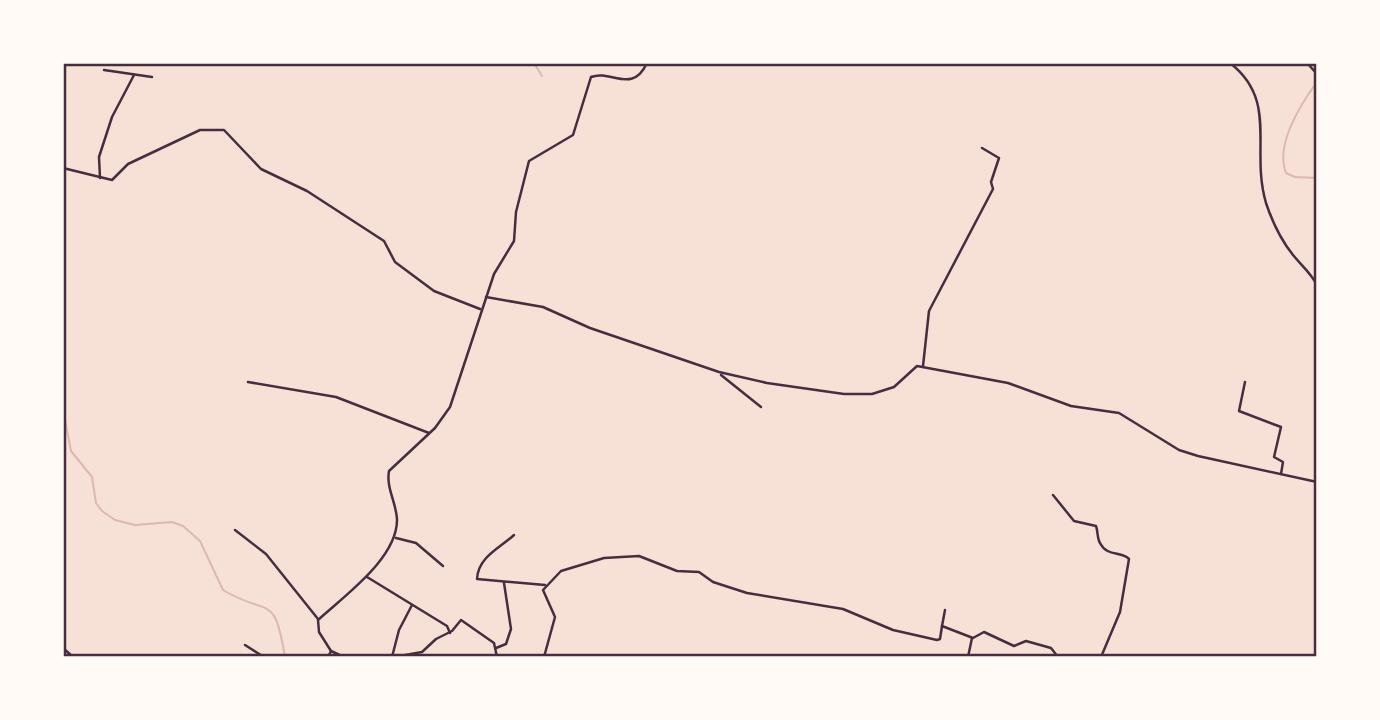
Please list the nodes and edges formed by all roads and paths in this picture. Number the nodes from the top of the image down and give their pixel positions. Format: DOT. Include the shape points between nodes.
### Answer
graph roads {
  1 [pos="646,63"];
  2 [pos="1230,63"];
  3 [pos="1307,63"];
  4 [pos="104,70"];
  5 [pos="1317,74"];
  6 [pos="134,75"];
  7 [pos="152,76"];
  8 [pos="982,148"];
  9 [pos="63,168"];
  10 [pos="100,178"];
  11 [pos="1317,285"];
  12 [pos="486,297"];
  13 [pos="480,309"];
  14 [pos="923,366"];
  15 [pos="719,372"];
  16 [pos="248,382"];
  17 [pos="1245,382"];
  18 [pos="761,407"];
  19 [pos="429,433"];
  20 [pos="1281,474"];
  21 [pos="1317,482"];
  22 [pos="1053,495"];
  23 [pos="235,530"];
  24 [pos="514,535"];
  25 [pos="394,538"];
  26 [pos="443,566"];
  27 [pos="366,577"];
  28 [pos="504,583"];
  29 [pos="545,585"];
  30 [pos="412,605"];
  31 [pos="945,610"];
  32 [pos="318,620"];
  33 [pos="942,626"];
  34 [pos="450,633"];
  35 [pos="972,638"];
  36 [pos="245,645"];
  37 [pos="63,648"];
  38 [pos="495,648"];
  39 [pos="331,651"];
  40 [pos="73,657"];
  41 [pos="264,657"];
  42 [pos="328,657"];
  43 [pos="344,657"];
  44 [pos="393,657"];
  45 [pos="497,657"];
  46 [pos="544,657"];
  47 [pos="968,657"];
  48 [pos="1058,657"];
  49 [pos="1101,657"];
  1 -- 12 [label="street" via="640,74 627,80 591,77 573,135 529,161 514,241 497,266"];
  2 -- 11 [label="street" via="1248,77 1259,97 1260,164 1270,213 1290,251"];
  3 -- 5 [label="street"];
  4 -- 6 [label="street"];
  6 -- 7 [label="street"];
  6 -- 10 [label="street" via="112,117 99,157"];
  8 -- 14 [label="street" via="999,158 993,190 929,311"];
  9 -- 10 [label="street"];
  10 -- 13 [label="street" via="113,180 125,165 200,130 224,130 257,167 307,191 384,241 395,262 434,291"];
  12 -- 13 [label="street"];
  12 -- 15 [label="street" via="543,307"];
  13 -- 19 [label="street" via="450,407"];
  14 -- 15 [label="street" via="915,367 886,391 863,394 767,383"];
  14 -- 20 [label="street" via="1008,383 1071,406 1119,413 1184,452"];
  15 -- 18 [label="street"];
  16 -- 19 [label="street" via="336,397"];
  17 -- 20 [label="street" via="1239,411 1281,427 1274,457 1283,462"];
  19 -- 25 [label="street" via="389,471 397,517"];
  20 -- 21 [label="street"];
  22 -- 49 [label="street" via="1074,521 1096,526 1108,552 1129,559 1120,612"];
  23 -- 32 [label="street" via="266,554"];
  24 -- 28 [label="street" via="494,549 476,576 480,581"];
  25 -- 26 [label="street" via="416,543"];
  25 -- 27 [label="street"];
  27 -- 30 [label="street"];
  27 -- 32 [label="street"];
  28 -- 29 [label="street"];
  28 -- 38 [label="street" via="511,635 507,643"];
  29 -- 33 [label="street" via="567,567 639,556 677,571 699,572 713,582 752,594 849,610 899,631 938,640"];
  29 -- 46 [label="street" via="543,594 555,617"];
  30 -- 34 [label="street" via="447,626"];
  30 -- 44 [label="street" via="399,630"];
  31 -- 33 [label="street"];
  32 -- 39 [label="street" via="319,632"];
  33 -- 35 [label="street"];
  34 -- 38 [label="street" via="463,620"];
  34 -- 44 [label="street" via="422,652"];
  35 -- 47 [label="street"];
  35 -- 48 [label="street" via="982,632 1014,646 1027,641 1052,648"];
  36 -- 41 [label="street"];
  37 -- 40 [label="street"];
  38 -- 45 [label="street"];
  39 -- 42 [label="street"];
  39 -- 43 [label="street"];
}
